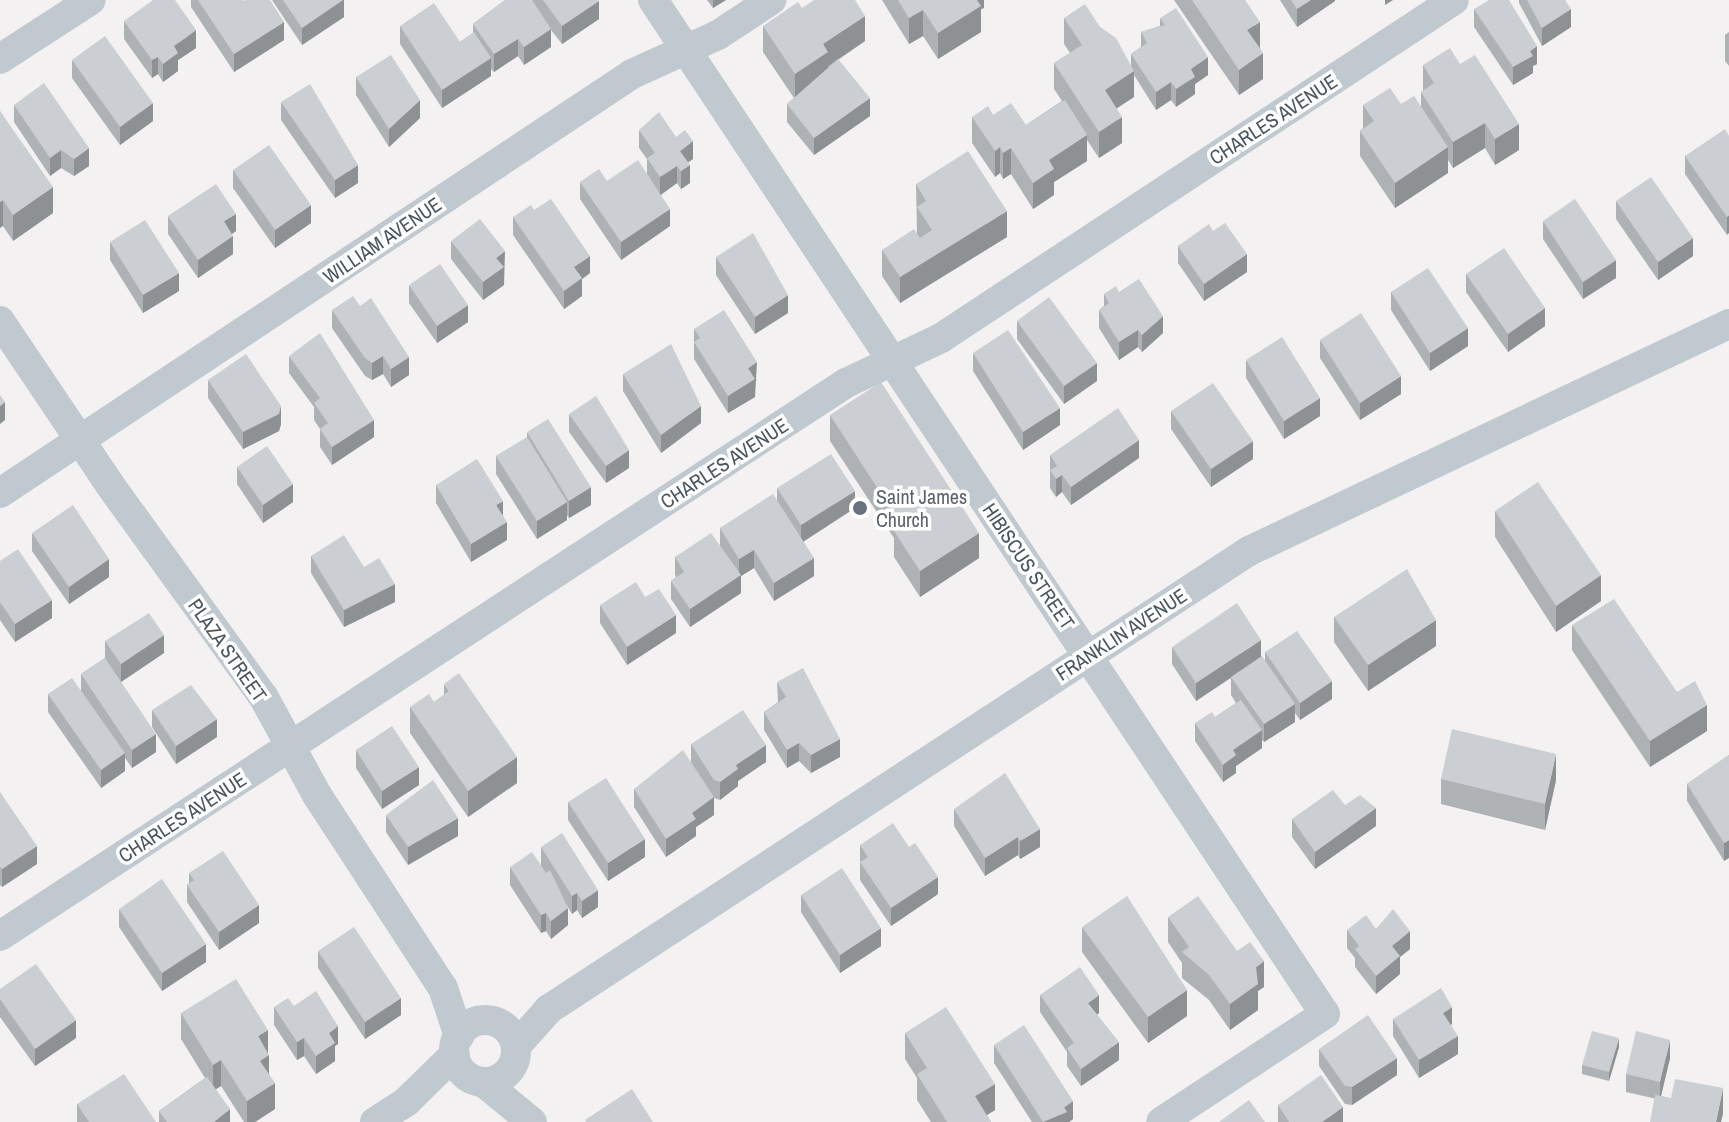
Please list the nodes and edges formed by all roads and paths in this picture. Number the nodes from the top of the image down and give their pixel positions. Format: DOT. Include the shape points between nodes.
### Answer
graph roads {
  1 [pos="91,0"];
  2 [pos="653,0"];
  3 [pos="771,0"];
  4 [pos="1454,0"];
  5 [pos="686,50"];
  6 [pos="0,59"];
  7 [pos="0,321"];
  8 [pos="1729,324"];
  9 [pos="892,362"];
  10 [pos="80,441"];
  11 [pos="0,493"];
  12 [pos="1089,655"];
  13 [pos="290,748"];
  14 [pos="0,936"];
  15 [pos="443,988"];
  16 [pos="549,1009"];
  17 [pos="490,1020"];
  18 [pos="457,1045"];
  19 [pos="515,1053"];
  20 [pos="478,1080"];
  21 [pos="407,1101"];
  22 [pos="529,1117"];
  23 [pos="375,1122"];
  24 [pos="1161,1122"];
  1 -- 6 [label="street"];
  2 -- 5 [label="street, HIBISCUS STREET"];
  3 -- 5 [label="street, WILLIAM AVENUE"];
  4 -- 9 [label="street, CHARLES AVENUE" via="954,329"];
  5 -- 9 [label="street, HIBISCUS STREET"];
  5 -- 10 [label="street, WILLIAM AVENUE" via="632,74"];
  7 -- 10 [label="street, PLAZA STREET"];
  8 -- 12 [label="street, FRANKLIN AVENUE" via="1281,534"];
  9 -- 12 [label="street, HIBISCUS STREET"];
  9 -- 13 [label="street, CHARLES AVENUE" via="846,383"];
  10 -- 11 [label="street, WILLIAM AVENUE"];
  10 -- 13 [label="street, PLAZA STREET" via="238,660"];
  12 -- 16 [label="street, FRANKLIN AVENUE"];
  12 -- 24 [label="street, HIBISCUS STREET" via="1325,1014"];
  13 -- 14 [label="street, CHARLES AVENUE"];
  13 -- 15 [label="street, PLAZA STREET"];
  15 -- 17 [label="street, PLAZA STREET"];
  15 -- 18 [label="street, PLAZA STREET"];
  16 -- 17 [label="street, FRANKLIN AVENUE"];
  16 -- 19 [label="street, FRANKLIN AVENUE"];
  17 -- 18 [label="street" via="470,1024"];
  17 -- 19 [label="street" via="509,1031"];
  18 -- 20 [label="street"];
  18 -- 21 [label="street"];
  19 -- 20 [label="street" via="502,1077"];
  19 -- 22 [label="street"];
  20 -- 21 [label="street"];
  20 -- 22 [label="street"];
  21 -- 23 [label="street"];
}
